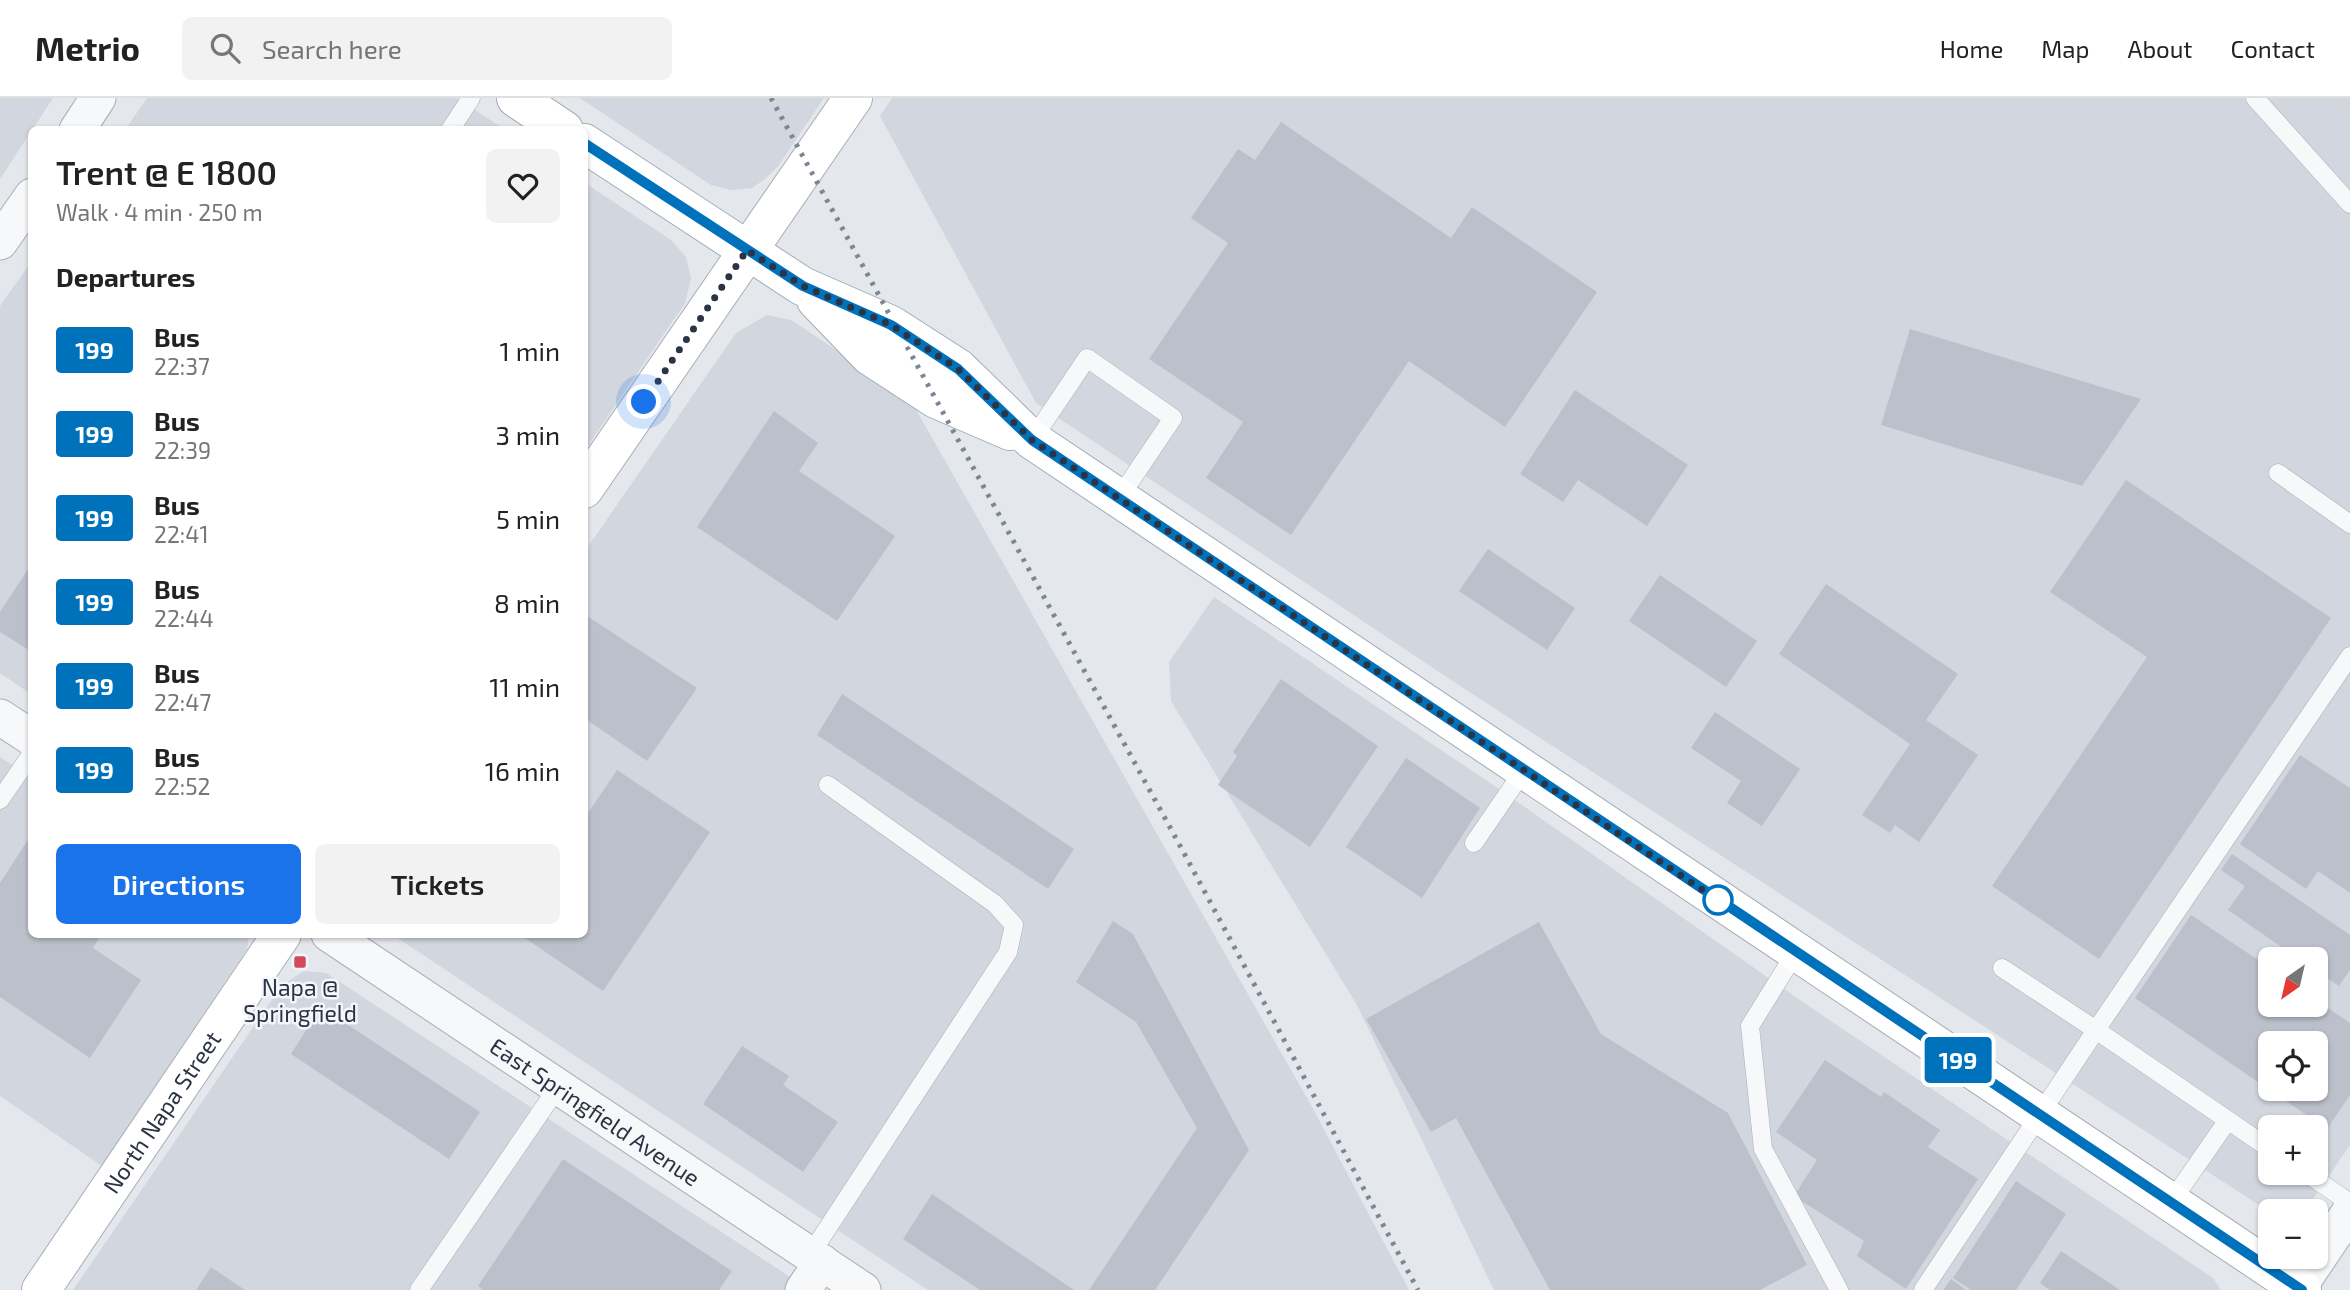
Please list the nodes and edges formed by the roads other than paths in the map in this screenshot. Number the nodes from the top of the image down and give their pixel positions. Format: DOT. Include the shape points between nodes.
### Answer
graph roads {
  1 [pos="98,98"];
  2 [pos="471,98"];
  3 [pos="516,98"];
  4 [pos="853,98"];
  5 [pos="2255,98"];
  6 [pos="80,126"];
  7 [pos="453,126"];
  8 [pos="558,126"];
  9 [pos="588,146"];
  10 [pos="28,202"];
  11 [pos="2350,204"];
  12 [pos="0,242"];
  13 [pos="747,250"];
  14 [pos="1032,440"];
  15 [pos="2278,472"];
  16 [pos="588,483"];
  17 [pos="1119,498"];
  18 [pos="2350,524"];
  19 [pos="2350,656"];
  20 [pos="0,717"];
  21 [pos="28,735"];
  22 [pos="28,759"];
  23 [pos="1524,770"];
  24 [pos="828,785"];
  25 [pos="0,800"];
  26 [pos="1474,843"];
  27 [pos="279,938"];
  28 [pos="335,938"];
  29 [pos="1796,953"];
  30 [pos="2002,968"];
  31 [pos="2096,1030"];
  32 [pos="558,1087"];
  33 [pos="2039,1114"];
  34 [pos="2228,1120"];
  35 [pos="2258,1141"];
  36 [pos="2324,1185"];
  37 [pos="2171,1202"];
  38 [pos="2350,1203"];
  39 [pos="2350,1211"];
  40 [pos="812,1269"];
  41 [pos="2299,1289"];
  42 [pos="41,1290"];
  43 [pos="419,1290"];
  44 [pos="863,1290"];
  45 [pos="1839,1290"];
  46 [pos="1923,1290"];
  1 -- 6 [label="street"];
  2 -- 7 [label="lane"];
  3 -- 8 [label="main road"];
  4 -- 13 [label="main road"];
  5 -- 11 [label="lane"];
  9 -- 13 [label="main road"];
  10 -- 12 [label="street"];
  13 -- 14 [label="main road" via="803,286 891,325 958,369"];
  13 -- 16 [label="main road"];
  14 -- 17 [label="main road"];
  14 -- 17 [label="lane" via="1087,358 1172,418"];
  15 -- 18 [label="lane"];
  17 -- 23 [label="main road"];
  19 -- 31 [label="lane"];
  20 -- 21 [label="street"];
  22 -- 25 [label="lane"];
  23 -- 26 [label="lane"];
  23 -- 29 [label="main road"];
  24 -- 40 [label="lane" via="995,904 1014,925 1008,952"];
  27 -- 42 [label="main road, North Napa Street"];
  28 -- 32 [label="street, East Springfield Avenue"];
  29 -- 33 [label="main road"];
  29 -- 45 [label="lane" via="1750,1026 1763,1149"];
  30 -- 31 [label="lane"];
  31 -- 33 [label="lane"];
  31 -- 34 [label="lane"];
  32 -- 40 [label="street, East Springfield Avenue"];
  32 -- 43 [label="lane"];
  33 -- 37 [label="main road"];
  33 -- 46 [label="lane"];
  34 -- 35 [label="lane"];
  34 -- 37 [label="lane"];
  36 -- 38 [label="lane"];
  37 -- 41 [label="main road"];
  39 -- 41 [label="street"];
  40 -- 44 [label="street, East Springfield Avenue"];
}
